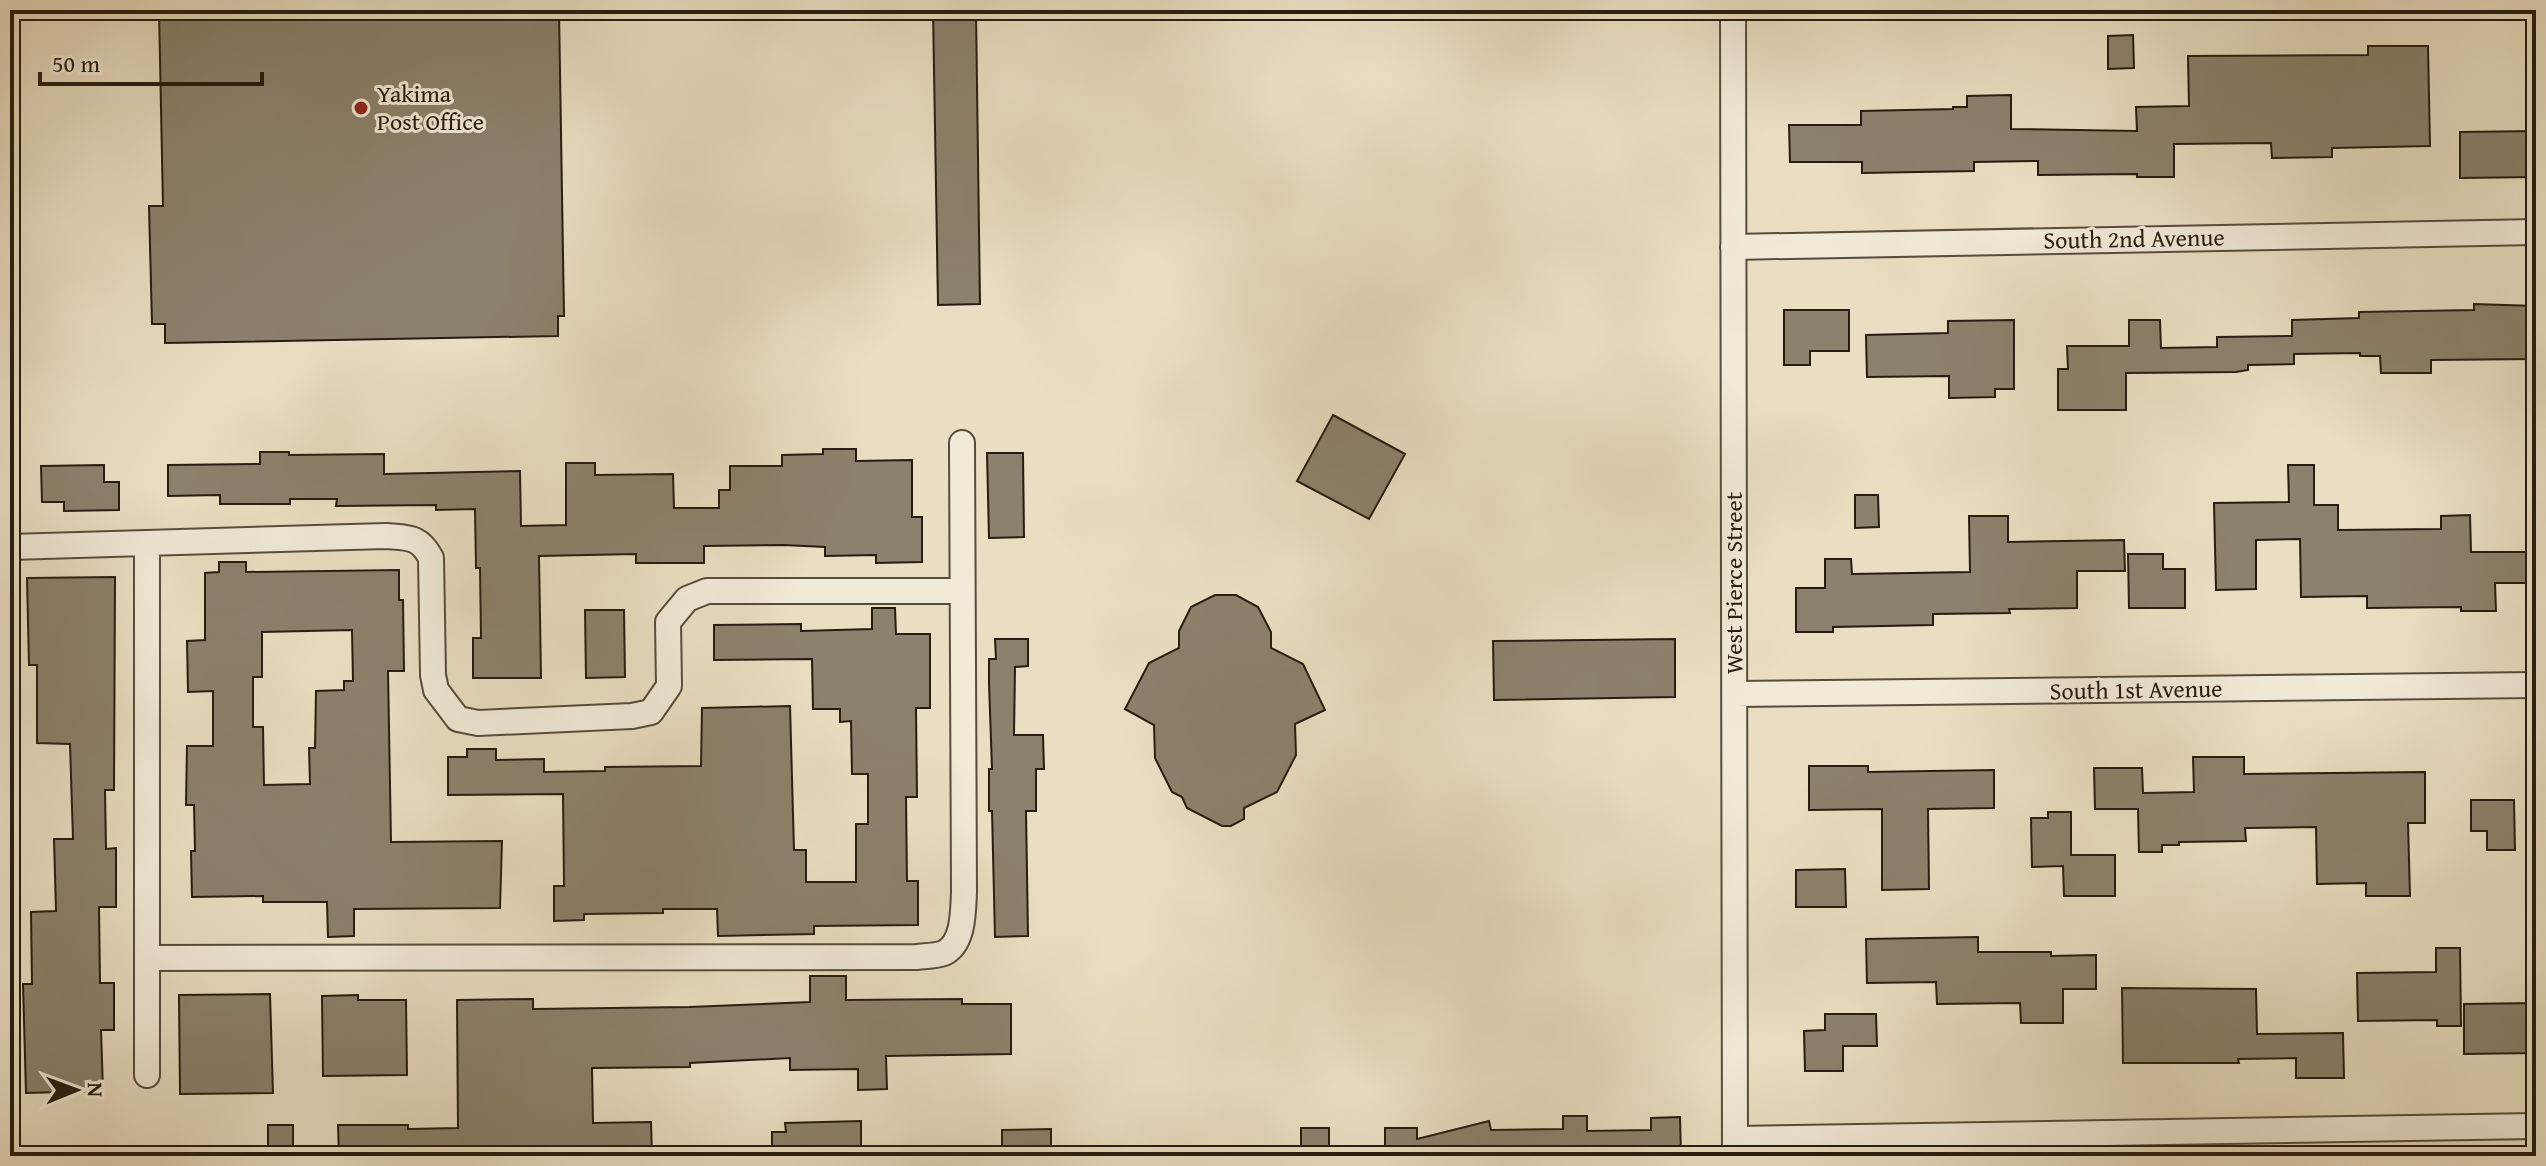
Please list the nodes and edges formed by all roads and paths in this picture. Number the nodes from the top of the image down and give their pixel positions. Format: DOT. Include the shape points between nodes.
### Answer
graph roads {
  1 [pos="1733,10"];
  2 [pos="2536,232"];
  3 [pos="1733,247"];
  4 [pos="962,443"];
  5 [pos="147,544"];
  6 [pos="10,547"];
  7 [pos="961,591"];
  8 [pos="2536,685"];
  9 [pos="1735,694"];
  10 [pos="147,958"];
  11 [pos="147,1075"];
  12 [pos="2536,1126"];
  13 [pos="1735,1148"];
  1 -- 3 [label="street, West Pierce Street"];
  2 -- 3 [label="street, South 2nd Avenue"];
  3 -- 9 [label="street, West Pierce Street"];
  4 -- 7 [label="street"];
  5 -- 6 [label="street"];
  5 -- 7 [label="street" via="386,536 424,544 431,558 436,690 458,719 478,723 651,712 669,686 668,622 687,599 707,591"];
  5 -- 10 [label="street"];
  7 -- 10 [label="street" via="964,892 956,942 944,953"];
  8 -- 9 [label="street, South 1st Avenue"];
  9 -- 13 [label="street, West Pierce Street"];
  10 -- 11 [label="street"];
  12 -- 13 [label="street"];
}
